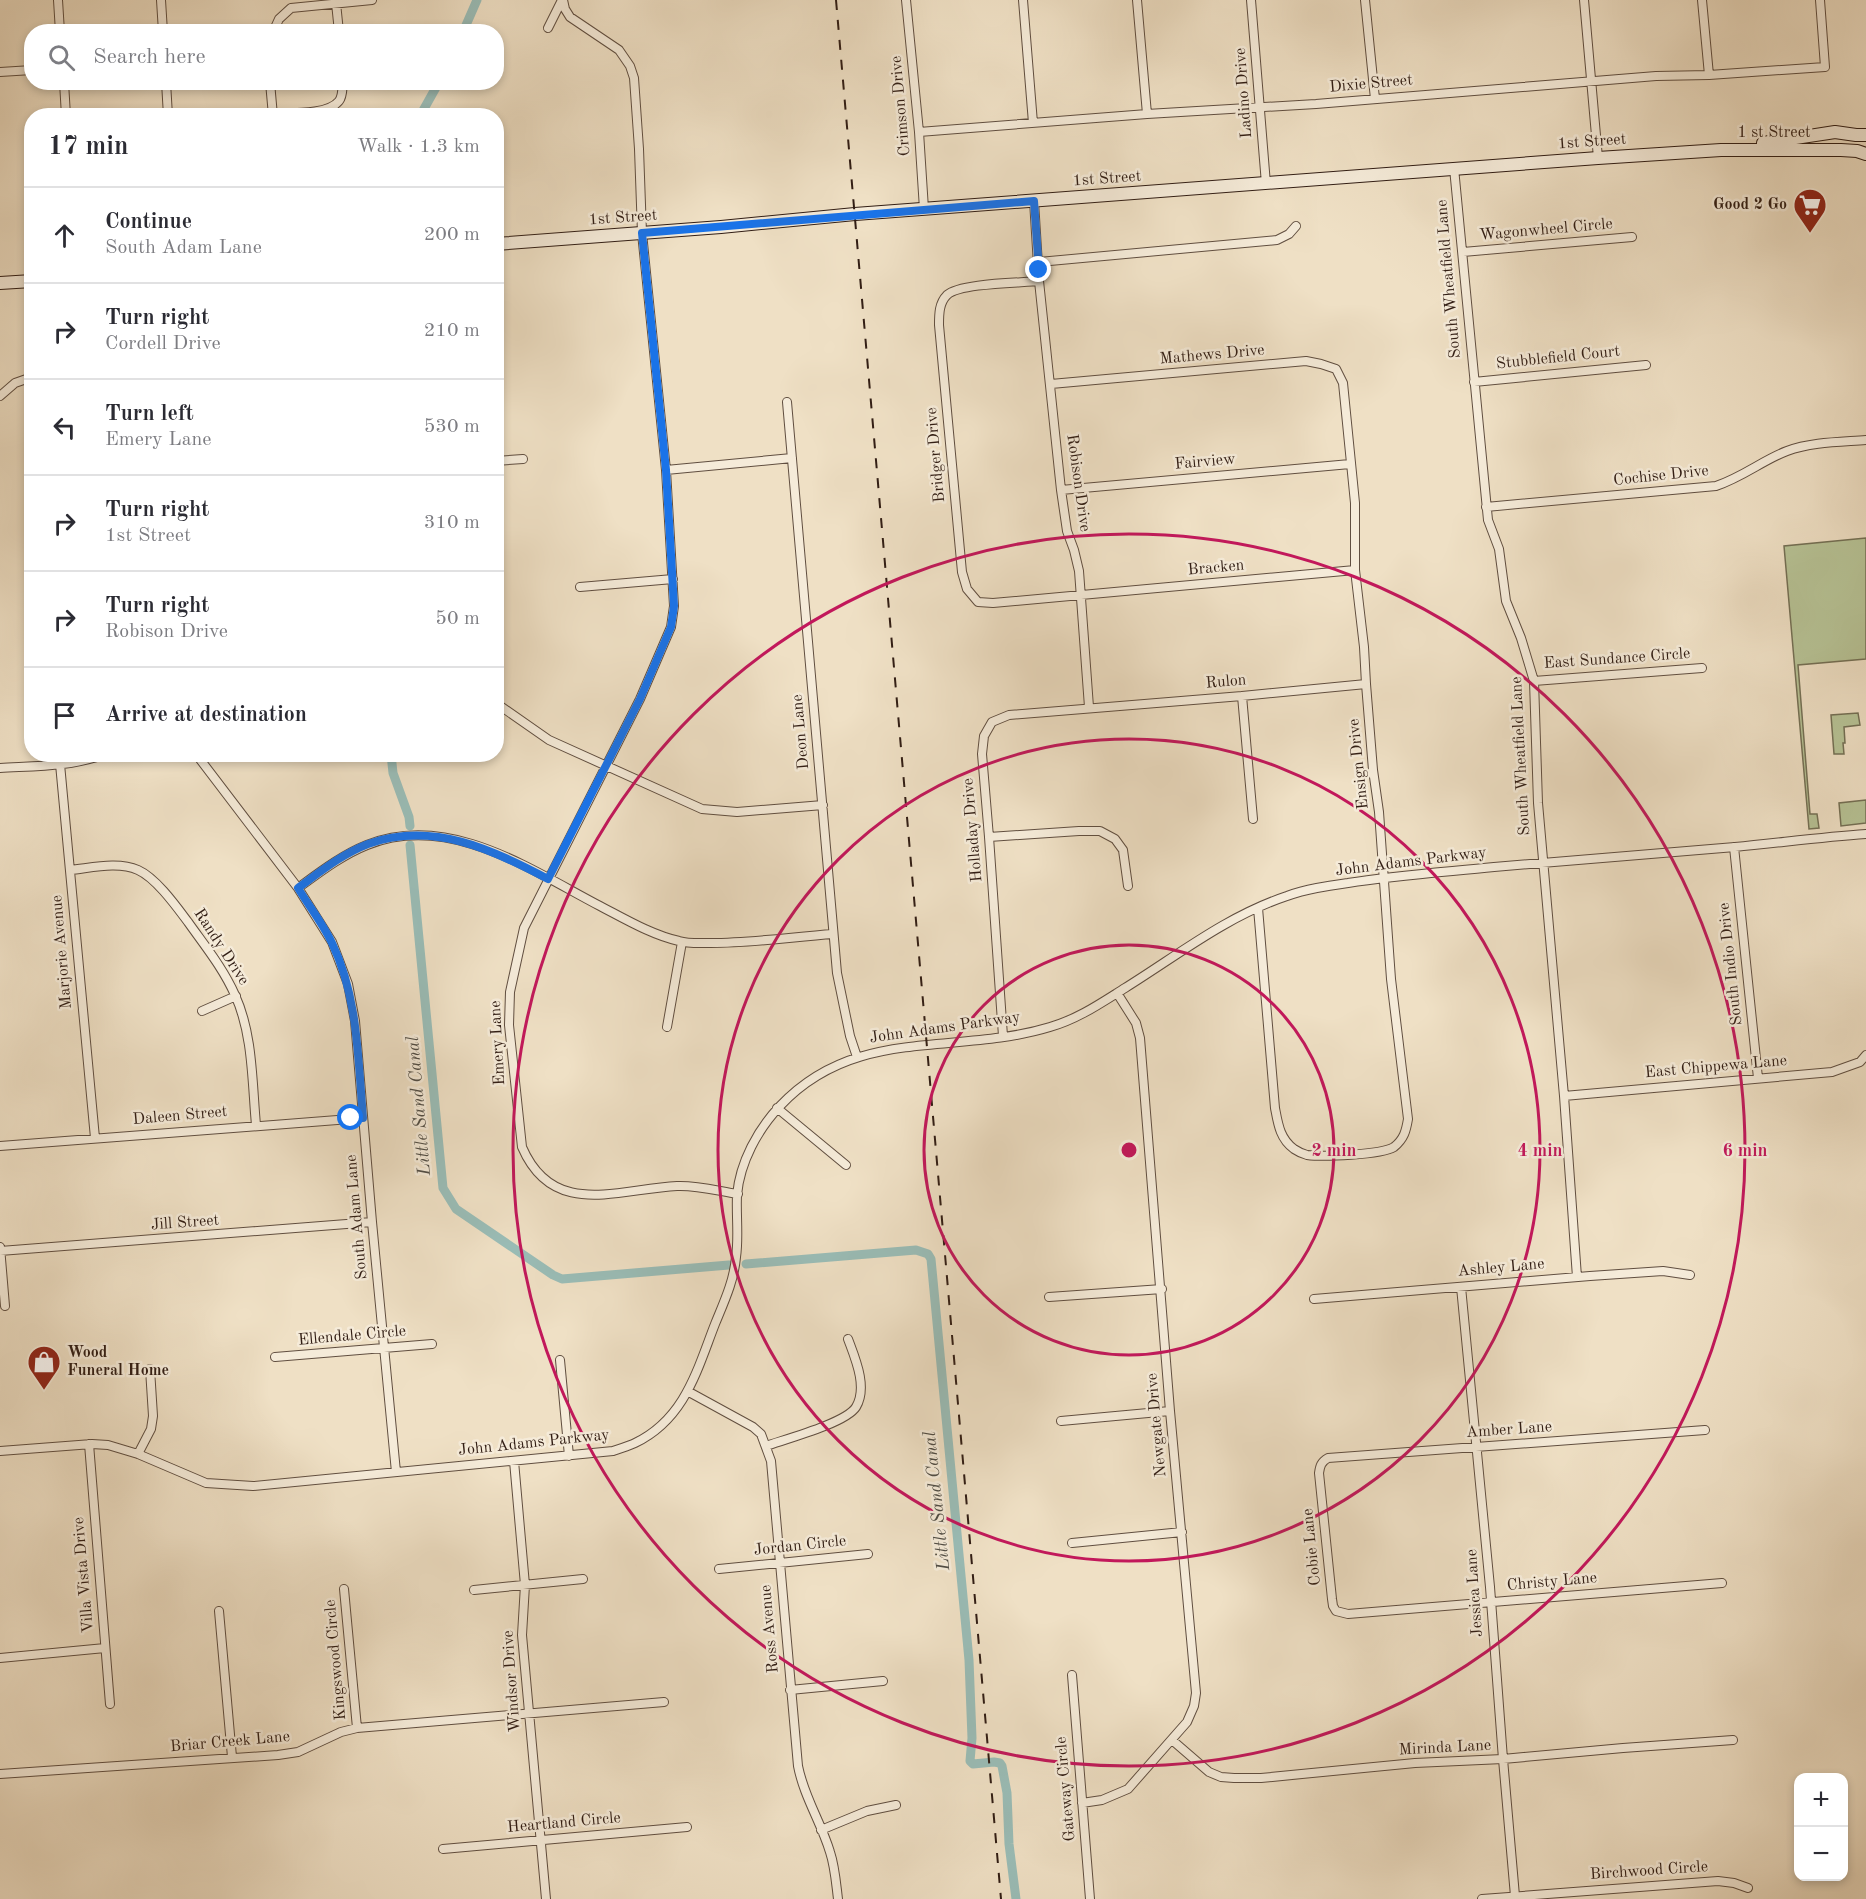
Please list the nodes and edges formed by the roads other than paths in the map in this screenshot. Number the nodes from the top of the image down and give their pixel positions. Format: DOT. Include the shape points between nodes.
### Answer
graph roads {
  1 [pos="58,0"];
  2 [pos="160,0"];
  3 [pos="372,0"];
  4 [pos="563,0"];
  5 [pos="906,0"];
  6 [pos="1023,0"];
  7 [pos="1137,0"];
  8 [pos="1251,0"];
  9 [pos="1365,0"];
  10 [pos="1584,0"];
  11 [pos="1702,0"];
  12 [pos="1820,0"];
  13 [pos="336,3"];
  14 [pos="60,24"];
  15 [pos="162,24"];
  16 [pos="277,24"];
  17 [pos="338,24"];
  18 [pos="548,28"];
  19 [pos="24,70"];
  20 [pos="0,72"];
  21 [pos="1709,75"];
  22 [pos="1591,82"];
  23 [pos="64,90"];
  24 [pos="166,90"];
  25 [pos="271,90"];
  26 [pos="342,90"];
  27 [pos="1375,99"];
  28 [pos="1260,107"];
  29 [pos="66,108"];
  30 [pos="168,108"];
  31 [pos="272,108"];
  32 [pos="330,108"];
  33 [pos="1146,114"];
  34 [pos="1033,123"];
  35 [pos="919,132"];
  36 [pos="1866,135"];
  37 [pos="1721,150"];
  38 [pos="1866,154"];
  39 [pos="1598,158"];
  40 [pos="1454,168"];
  41 [pos="1266,184"];
  42 [pos="1034,201"];
  43 [pos="924,209"];
  44 [pos="1296,226"];
  45 [pos="642,233"];
  46 [pos="1632,237"];
  47 [pos="504,243"];
  48 [pos="1463,252"];
  49 [pos="1039,262"];
  50 [pos="1039,281"];
  51 [pos="24,282"];
  52 [pos="0,283"];
  53 [pos="1646,364"];
  54 [pos="24,380"];
  55 [pos="1474,382"];
  56 [pos="1051,384"];
  57 [pos="0,396"];
  58 [pos="787,402"];
  59 [pos="1347,406"];
  60 [pos="1866,440"];
  61 [pos="792,458"];
  62 [pos="523,459"];
  63 [pos="504,460"];
  64 [pos="1350,464"];
  65 [pos="666,470"];
  66 [pos="1061,490"];
  67 [pos="1486,507"];
  68 [pos="1355,570"];
  69 [pos="673,579"];
  70 [pos="580,587"];
  71 [pos="1080,595"];
  72 [pos="1702,668"];
  73 [pos="1534,681"];
  74 [pos="1365,684"];
  75 [pos="1242,696"];
  76 [pos="1089,707"];
  77 [pos="504,709"];
  78 [pos="73,762"];
  79 [pos="202,762"];
  80 [pos="60,764"];
  81 [pos="607,766"];
  82 [pos="0,768"];
  83 [pos="823,805"];
  84 [pos="1253,819"];
  85 [pos="1866,834"];
  86 [pos="989,837"];
  87 [pos="1734,847"];
  88 [pos="1543,862"];
  89 [pos="70,870"];
  90 [pos="1385,877"];
  91 [pos="548,879"];
  92 [pos="1128,886"];
  93 [pos="298,888"];
  94 [pos="1258,908"];
  95 [pos="833,934"];
  96 [pos="681,942"];
  97 [pos="1117,993"];
  98 [pos="236,996"];
  99 [pos="202,1011"];
  100 [pos="667,1027"];
  101 [pos="1003,1036"];
  102 [pos="1866,1055"];
  103 [pos="857,1057"];
  104 [pos="1758,1078"];
  105 [pos="1564,1096"];
  106 [pos="777,1108"];
  107 [pos="363,1118"];
  108 [pos="256,1125"];
  109 [pos="95,1138"];
  110 [pos="0,1146"];
  111 [pos="846,1165"];
  112 [pos="738,1194"];
  113 [pos="372,1222"];
  114 [pos="0,1249"];
  115 [pos="1690,1275"];
  116 [pos="1577,1276"];
  117 [pos="1461,1287"];
  118 [pos="1162,1289"];
  119 [pos="1049,1297"];
  120 [pos="1314,1299"];
  121 [pos="5,1306"];
  122 [pos="849,1339"];
  123 [pos="432,1344"];
  124 [pos="385,1348"];
  125 [pos="275,1358"];
  126 [pos="560,1359"];
  127 [pos="150,1369"];
  128 [pos="689,1392"];
  129 [pos="1170,1411"];
  130 [pos="1061,1421"];
  131 [pos="1705,1430"];
  132 [pos="88,1444"];
  133 [pos="766,1446"];
  134 [pos="1478,1447"];
  135 [pos="0,1450"];
  136 [pos="138,1454"];
  137 [pos="569,1456"];
  138 [pos="514,1461"];
  139 [pos="1320,1466"];
  140 [pos="396,1472"];
  141 [pos="1182,1532"];
  142 [pos="1072,1543"];
  143 [pos="868,1554"];
  144 [pos="780,1563"];
  145 [pos="719,1569"];
  146 [pos="583,1580"];
  147 [pos="1722,1583"];
  148 [pos="525,1585"];
  149 [pos="344,1589"];
  150 [pos="474,1590"];
  151 [pos="1492,1602"];
  152 [pos="219,1611"];
  153 [pos="1348,1614"];
  154 [pos="105,1648"];
  155 [pos="0,1658"];
  156 [pos="1072,1675"];
  157 [pos="883,1681"];
  158 [pos="790,1690"];
  159 [pos="664,1702"];
  160 [pos="110,1704"];
  161 [pos="530,1714"];
  162 [pos="357,1728"];
  163 [pos="1172,1740"];
  164 [pos="1733,1740"];
  165 [pos="232,1757"];
  166 [pos="1503,1759"];
  167 [pos="0,1774"];
  168 [pos="1082,1803"];
  169 [pos="896,1805"];
  170 [pos="687,1827"];
  171 [pos="821,1830"];
  172 [pos="542,1840"];
  173 [pos="442,1849"];
  174 [pos="1748,1888"];
  175 [pos="1515,1896"];
  176 [pos="546,1899"];
  177 [pos="838,1899"];
  178 [pos="1090,1899"];
  179 [pos="1482,1899"];
  1 -- 14 [label="street"];
  2 -- 15 [label="street"];
  3 -- 13 [label="street"];
  4 -- 18 [label="street"];
  4 -- 45 [label="street, Emery Lane" via="570,17 619,50 630,66 634,78"];
  5 -- 35 [label="street, Crimson Drive"];
  6 -- 34 [label="street"];
  7 -- 33 [label="street"];
  8 -- 28 [label="street, Ladino Drive"];
  9 -- 27 [label="street"];
  10 -- 22 [label="street"];
  11 -- 21 [label="street"];
  12 -- 21 [label="street, Dixie Street" via="1825,67"];
  13 -- 16 [label="street" via="291,9"];
  13 -- 17 [label="street"];
  19 -- 20 [label="street"];
  21 -- 22 [label="street, Dixie Street"];
  22 -- 27 [label="street, Dixie Street"];
  22 -- 39 [label="street"];
  23 -- 29 [label="street"];
  24 -- 30 [label="street"];
  25 -- 31 [label="street"];
  26 -- 32 [label="street" via="340,100"];
  27 -- 28 [label="street, Dixie Street"];
  28 -- 33 [label="street, Dixie Street"];
  28 -- 41 [label="street, Ladino Drive"];
  33 -- 34 [label="street, Dixie Street"];
  34 -- 35 [label="street, Dixie Street"];
  35 -- 43 [label="street, Crimson Drive"];
  36 -- 37 [label="main road, 1 st Street" via="1835,132"];
  37 -- 38 [label="main road, 1 st Street" via="1840,150"];
  37 -- 39 [label="main road, 1st Street"];
  39 -- 40 [label="main road, 1st Street"];
  40 -- 41 [label="main road, 1st Street"];
  40 -- 48 [label="street, South Wheatfield Lane"];
  41 -- 42 [label="main road, 1st Street"];
  42 -- 43 [label="main road, 1st Street"];
  42 -- 49 [label="street, Robison Drive"];
  43 -- 45 [label="main road, 1st Street"];
  44 -- 49 [label="street" via="1277,240"];
  45 -- 47 [label="main road, 1st Street"];
  45 -- 65 [label="street, Emery Lane"];
  46 -- 48 [label="street, Wagonwheel Circle"];
  48 -- 55 [label="street, South Wheatfield Lane"];
  49 -- 50 [label="street, Robison Drive"];
  50 -- 56 [label="street, Robison Drive"];
  50 -- 71 [label="street, Bridger Drive" via="962,288 948,295 939,309 962,572 967,589 978,602"];
  51 -- 52 [label="main road"];
  53 -- 55 [label="street, Stubblefield Court"];
  54 -- 57 [label="street"];
  55 -- 67 [label="street, South Wheatfield Lane"];
  56 -- 59 [label="street, Mathews Drive" via="1306,362 1336,369"];
  56 -- 66 [label="street, Robison Drive"];
  58 -- 61 [label="street, Deon Lane"];
  59 -- 64 [label="street, Ensign Drive"];
  60 -- 67 [label="street, Cochise Drive" via="1798,448 1716,486"];
  61 -- 65 [label="street"];
  61 -- 83 [label="street, Deon Lane"];
  62 -- 63 [label="street"];
  64 -- 66 [label="street, Fairview"];
  64 -- 68 [label="street, Ensign Drive" via="1355,503"];
  65 -- 69 [label="street, Emery Lane"];
  66 -- 71 [label="street, Robison Drive" via="1067,531 1079,571"];
  67 -- 73 [label="street, South Wheatfield Lane" via="1499,549 1506,601"];
  68 -- 71 [label="street, Bracken"];
  68 -- 74 [label="street, Ensign Drive"];
  69 -- 70 [label="street"];
  69 -- 81 [label="street, Emery Lane" via="671,627"];
  71 -- 76 [label="street, Robison Drive"];
  72 -- 73 [label="street, East Sundance Circle"];
  73 -- 88 [label="street, South Wheatfield Lane"];
  74 -- 75 [label="street, Rulon"];
  74 -- 90 [label="street, Ensign Drive"];
  75 -- 76 [label="street, Rulon"];
  75 -- 84 [label="street"];
  76 -- 86 [label="street, Holladay Drive" via="1009,715 992,722 984,736 982,754"];
  77 -- 81 [label="street" via="549,740"];
  78 -- 80 [label="street"];
  79 -- 93 [label="street, South Adam Lane"];
  80 -- 82 [label="street"];
  80 -- 89 [label="street, Marjorie Avenue"];
  81 -- 83 [label="street" via="702,809 737,812"];
  81 -- 91 [label="street, Emery Lane"];
  83 -- 95 [label="street, Deon Lane"];
  85 -- 87 [label="street, John Adams Parkway"];
  86 -- 92 [label="street" via="1100,831 1115,839 1123,850"];
  86 -- 101 [label="street, Holladay Drive"];
  87 -- 88 [label="street, John Adams Parkway"];
  87 -- 104 [label="street, South Indio Drive"];
  88 -- 90 [label="street, John Adams Parkway"];
  88 -- 105 [label="street, South Wheatfield Lane"];
  89 -- 98 [label="street, Randy Drive" via="123,866 149,878 179,910 218,963"];
  89 -- 109 [label="street, Marjorie Avenue"];
  90 -- 94 [label="street, John Adams Parkway" via="1288,895"];
  90 -- 94 [label="street, Ensign Drive" via="1391,979 1408,1119 1405,1136 1393,1148 1379,1152 1304,1154 1293,1149 1282,1136 1275,1108"];
  91 -- 93 [label="street" via="512,859 456,839 422,835 368,844 340,858"];
  91 -- 96 [label="street" via="660,936"];
  91 -- 112 [label="street, Emery Lane" via="524,928 510,992 509,1025 519,1120 528,1161 550,1185 566,1192 586,1195 681,1186"];
  93 -- 107 [label="street, South Adam Lane" via="332,942 348,984"];
  94 -- 97 [label="street, John Adams Parkway" via="1207,933"];
  95 -- 96 [label="street" via="727,943"];
  95 -- 103 [label="street, Deon Lane" via="841,995"];
  96 -- 100 [label="street"];
  97 -- 101 [label="street, John Adams Parkway" via="1086,1013 1051,1027"];
  97 -- 118 [label="street, Newgate Drive" via="1136,1023 1140,1038"];
  98 -- 99 [label="street"];
  98 -- 108 [label="street, Randy Drive" via="244,1018"];
  101 -- 103 [label="street, John Adams Parkway" via="890,1048"];
  102 -- 104 [label="street, East Chippewa Lane" via="1860,1062 1833,1072"];
  103 -- 106 [label="street, John Adams Parkway" via="813,1078"];
  104 -- 105 [label="street, East Chippewa Lane"];
  105 -- 116 [label="street, South Wheatfield Lane"];
  106 -- 111 [label="street"];
  106 -- 112 [label="street, John Adams Parkway" via="751,1147 740,1175"];
  107 -- 108 [label="street, Daleen Street"];
  107 -- 113 [label="street, South Adam Lane"];
  108 -- 109 [label="street, Daleen Street"];
  109 -- 110 [label="street, Daleen Street"];
  112 -- 128 [label="street, John Adams Parkway" via="733,1279"];
  113 -- 114 [label="street, Jill Street"];
  113 -- 124 [label="street, South Adam Lane"];
  114 -- 121 [label="street"];
  115 -- 116 [label="street, Ashley Lane" via="1663,1271"];
  116 -- 117 [label="street, Ashley Lane"];
  117 -- 120 [label="street, Ashley Lane"];
  117 -- 134 [label="street, Jessica Lane"];
  118 -- 119 [label="street"];
  118 -- 129 [label="street, Newgate Drive"];
  122 -- 133 [label="street" via="859,1367 856,1407 838,1421"];
  123 -- 124 [label="street, Ellendale Circle"];
  124 -- 125 [label="street, Ellendale Circle"];
  124 -- 140 [label="street, South Adam Lane"];
  126 -- 137 [label="street"];
  127 -- 136 [label="street" via="153,1416"];
  128 -- 133 [label="street, Ross Avenue" via="753,1427"];
  128 -- 137 [label="street, John Adams Parkway" via="657,1428 637,1442 614,1451"];
  129 -- 130 [label="street"];
  129 -- 141 [label="street, Newgate Drive"];
  131 -- 134 [label="street, Amber Lane"];
  132 -- 135 [label="street, John Adams Parkway"];
  132 -- 136 [label="street, John Adams Parkway" via="108,1444"];
  132 -- 154 [label="street, Villa Vista Drive"];
  133 -- 144 [label="street, Ross Avenue" via="771,1461"];
  134 -- 139 [label="street, Amber Lane" via="1328,1458"];
  134 -- 151 [label="street, Jessica Lane"];
  136 -- 140 [label="street, John Adams Parkway" via="206,1483 222,1485 253,1486"];
  137 -- 138 [label="street, John Adams Parkway"];
  138 -- 140 [label="street, John Adams Parkway"];
  138 -- 148 [label="street, Windsor Drive"];
  139 -- 153 [label="street, Cobie Lane" via="1333,1606"];
  141 -- 142 [label="street"];
  141 -- 163 [label="street, Newgate Drive" via="1196,1693 1187,1722"];
  143 -- 144 [label="street, Jordan Circle"];
  144 -- 145 [label="street, Jordan Circle"];
  144 -- 158 [label="street, Ross Avenue"];
  146 -- 148 [label="street"];
  147 -- 151 [label="street, Christy Lane"];
  148 -- 150 [label="street"];
  148 -- 161 [label="street, Windsor Drive" via="522,1635"];
  149 -- 162 [label="street, Kingswood Circle"];
  151 -- 153 [label="street, Christy Lane"];
  151 -- 166 [label="street, Jessica Lane"];
  152 -- 165 [label="street"];
  154 -- 155 [label="street"];
  154 -- 160 [label="street, Villa Vista Drive"];
  156 -- 168 [label="street, Gateway Circle"];
  157 -- 158 [label="street"];
  158 -- 171 [label="street, Ross Avenue" via="801,1785"];
  159 -- 161 [label="street, Briar Creek Lane"];
  161 -- 162 [label="street, Briar Creek Lane"];
  161 -- 172 [label="street, Windsor Drive"];
  162 -- 165 [label="street, Briar Creek Lane" via="298,1752"];
  163 -- 166 [label="street, Mirinda Lane" via="1209,1772 1234,1778"];
  163 -- 168 [label="street, Newgate Drive" via="1128,1789"];
  164 -- 166 [label="street, Mirinda Lane"];
  165 -- 167 [label="street, Briar Creek Lane"];
  166 -- 175 [label="street, Jessica Lane"];
  168 -- 178 [label="street, Gateway Circle"];
  169 -- 171 [label="street" via="867,1811"];
  170 -- 172 [label="street, Heartland Circle"];
  171 -- 177 [label="street, Ross Avenue" via="835,1871"];
  172 -- 173 [label="street, Heartland Circle"];
  172 -- 176 [label="street, Windsor Drive"];
  174 -- 175 [label="street, Birchwood Circle" via="1718,1881"];
  175 -- 179 [label="street, Birchwood Circle"];
}
